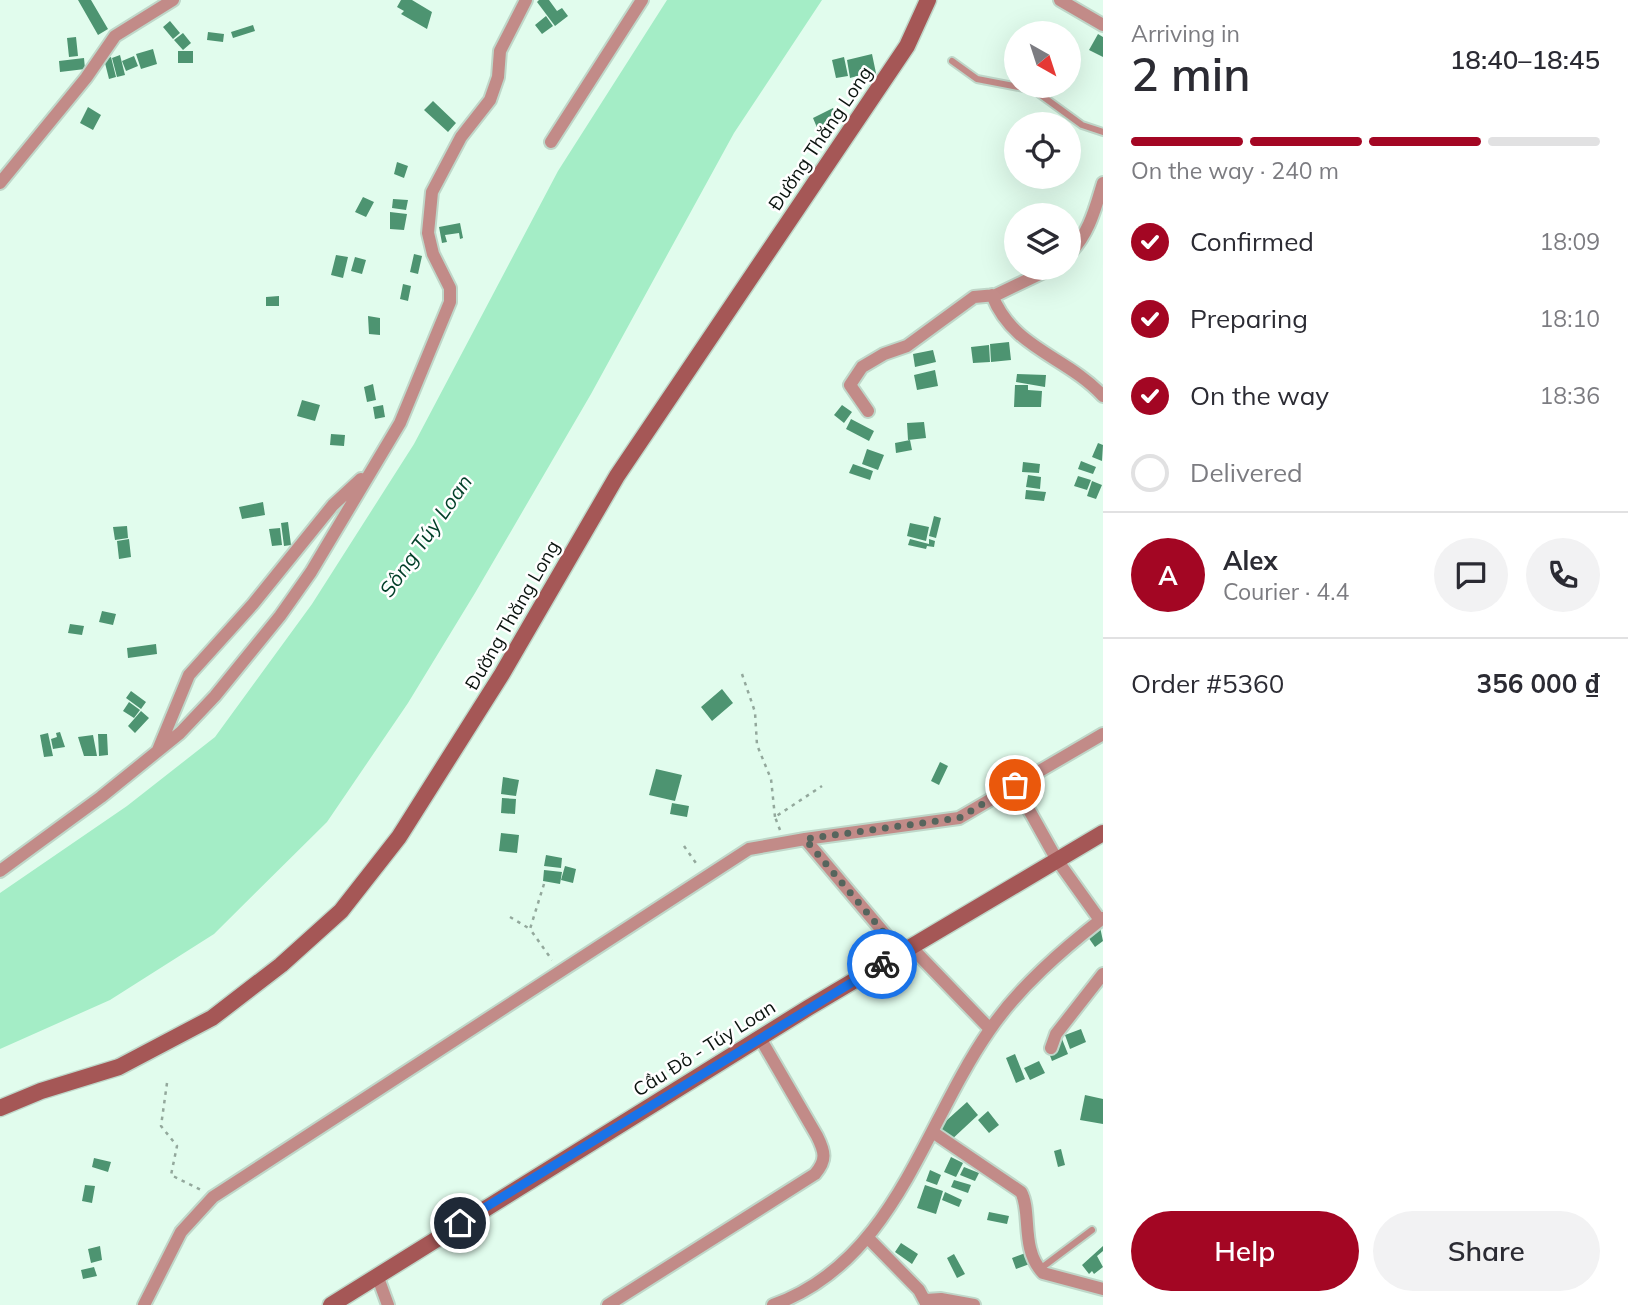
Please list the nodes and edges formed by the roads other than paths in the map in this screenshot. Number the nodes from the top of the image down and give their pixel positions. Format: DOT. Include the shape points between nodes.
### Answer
graph roads {
  1 [pos="173,0"];
  2 [pos="526,0"];
  3 [pos="642,0"];
  4 [pos="928,0"];
  5 [pos="1060,0"];
  6 [pos="1103,25"];
  7 [pos="952,61"];
  8 [pos="1103,132"];
  9 [pos="551,142"];
  10 [pos="0,183"];
  11 [pos="1103,183"];
  12 [pos="1081,240"];
  13 [pos="1025,280"];
  14 [pos="992,295"];
  15 [pos="1103,396"];
  16 [pos="868,411"];
  17 [pos="369,472"];
  18 [pos="1103,734"];
  19 [pos="158,751"];
  20 [pos="1015,785"];
  21 [pos="1103,833"];
  22 [pos="805,839"];
  23 [pos="1057,860"];
  24 [pos="0,871"];
  25 [pos="1102,919"];
  26 [pos="906,950"];
  27 [pos="1103,974"];
  28 [pos="990,1029"];
  29 [pos="760,1038"];
  30 [pos="1051,1048"];
  31 [pos="0,1108"];
  32 [pos="934,1133"];
  33 [pos="1091,1230"];
  34 [pos="869,1238"];
  35 [pos="1039,1270"];
  36 [pos="377,1275"];
  37 [pos="1103,1289"];
  38 [pos="927,1303"];
  39 [pos="144,1305"];
  40 [pos="331,1305"];
  41 [pos="388,1305"];
  42 [pos="608,1305"];
  43 [pos="773,1305"];
  44 [pos="974,1305"];
  1 -- 10 [label="street" via="115,36"];
  2 -- 17 [label="street" via="500,51 490,100 461,137 432,192 428,233 451,297 404,415"];
  3 -- 9 [label="street"];
  4 -- 31 [label="street, Đường Thăng Long" via="908,46 617,475 450,760 399,837 341,911 212,1018 119,1067"];
  5 -- 6 [label="street"];
  7 -- 8 [label="lane" via="977,79 1034,90 1082,125"];
  11 -- 12 [label="street"];
  13 -- 14 [label="street"];
  14 -- 15 [label="street" via="1013,329 1034,349 1078,372"];
  14 -- 16 [label="street" via="974,297 907,346 862,367 850,385"];
  17 -- 19 [label="street" via="281,616 202,711"];
  17 -- 19 [label="street" via="334,505 189,675"];
  18 -- 20 [label="street"];
  19 -- 24 [label="street"];
  20 -- 22 [label="street" via="959,818"];
  20 -- 23 [label="street"];
  21 -- 23 [label="street, Cầu Đỏ - Túy Loan"];
  22 -- 26 [label="street"];
  22 -- 39 [label="street" via="749,849 213,1197 181,1232"];
  23 -- 25 [label="street"];
  23 -- 26 [label="street, Cầu Đỏ - Túy Loan"];
  25 -- 28 [label="street" via="1058,953"];
  26 -- 28 [label="street"];
  26 -- 29 [label="street, Cầu Đỏ - Túy Loan"];
  27 -- 30 [label="street" via="1056,1034"];
  28 -- 32 [label="street"];
  29 -- 36 [label="street, Cầu Đỏ - Túy Loan"];
  29 -- 42 [label="street" via="817,1136 825,1152 824,1164"];
  32 -- 34 [label="street"];
  32 -- 35 [label="street" via="1021,1192 1026,1233"];
  33 -- 35 [label="lane"];
  34 -- 38 [label="street"];
  34 -- 43 [label="street" via="818,1283"];
  35 -- 37 [label="street"];
  36 -- 40 [label="street, Cầu Đỏ - Túy Loan"];
  36 -- 41 [label="street"];
  38 -- 44 [label="street" via="941,1299"];
}
